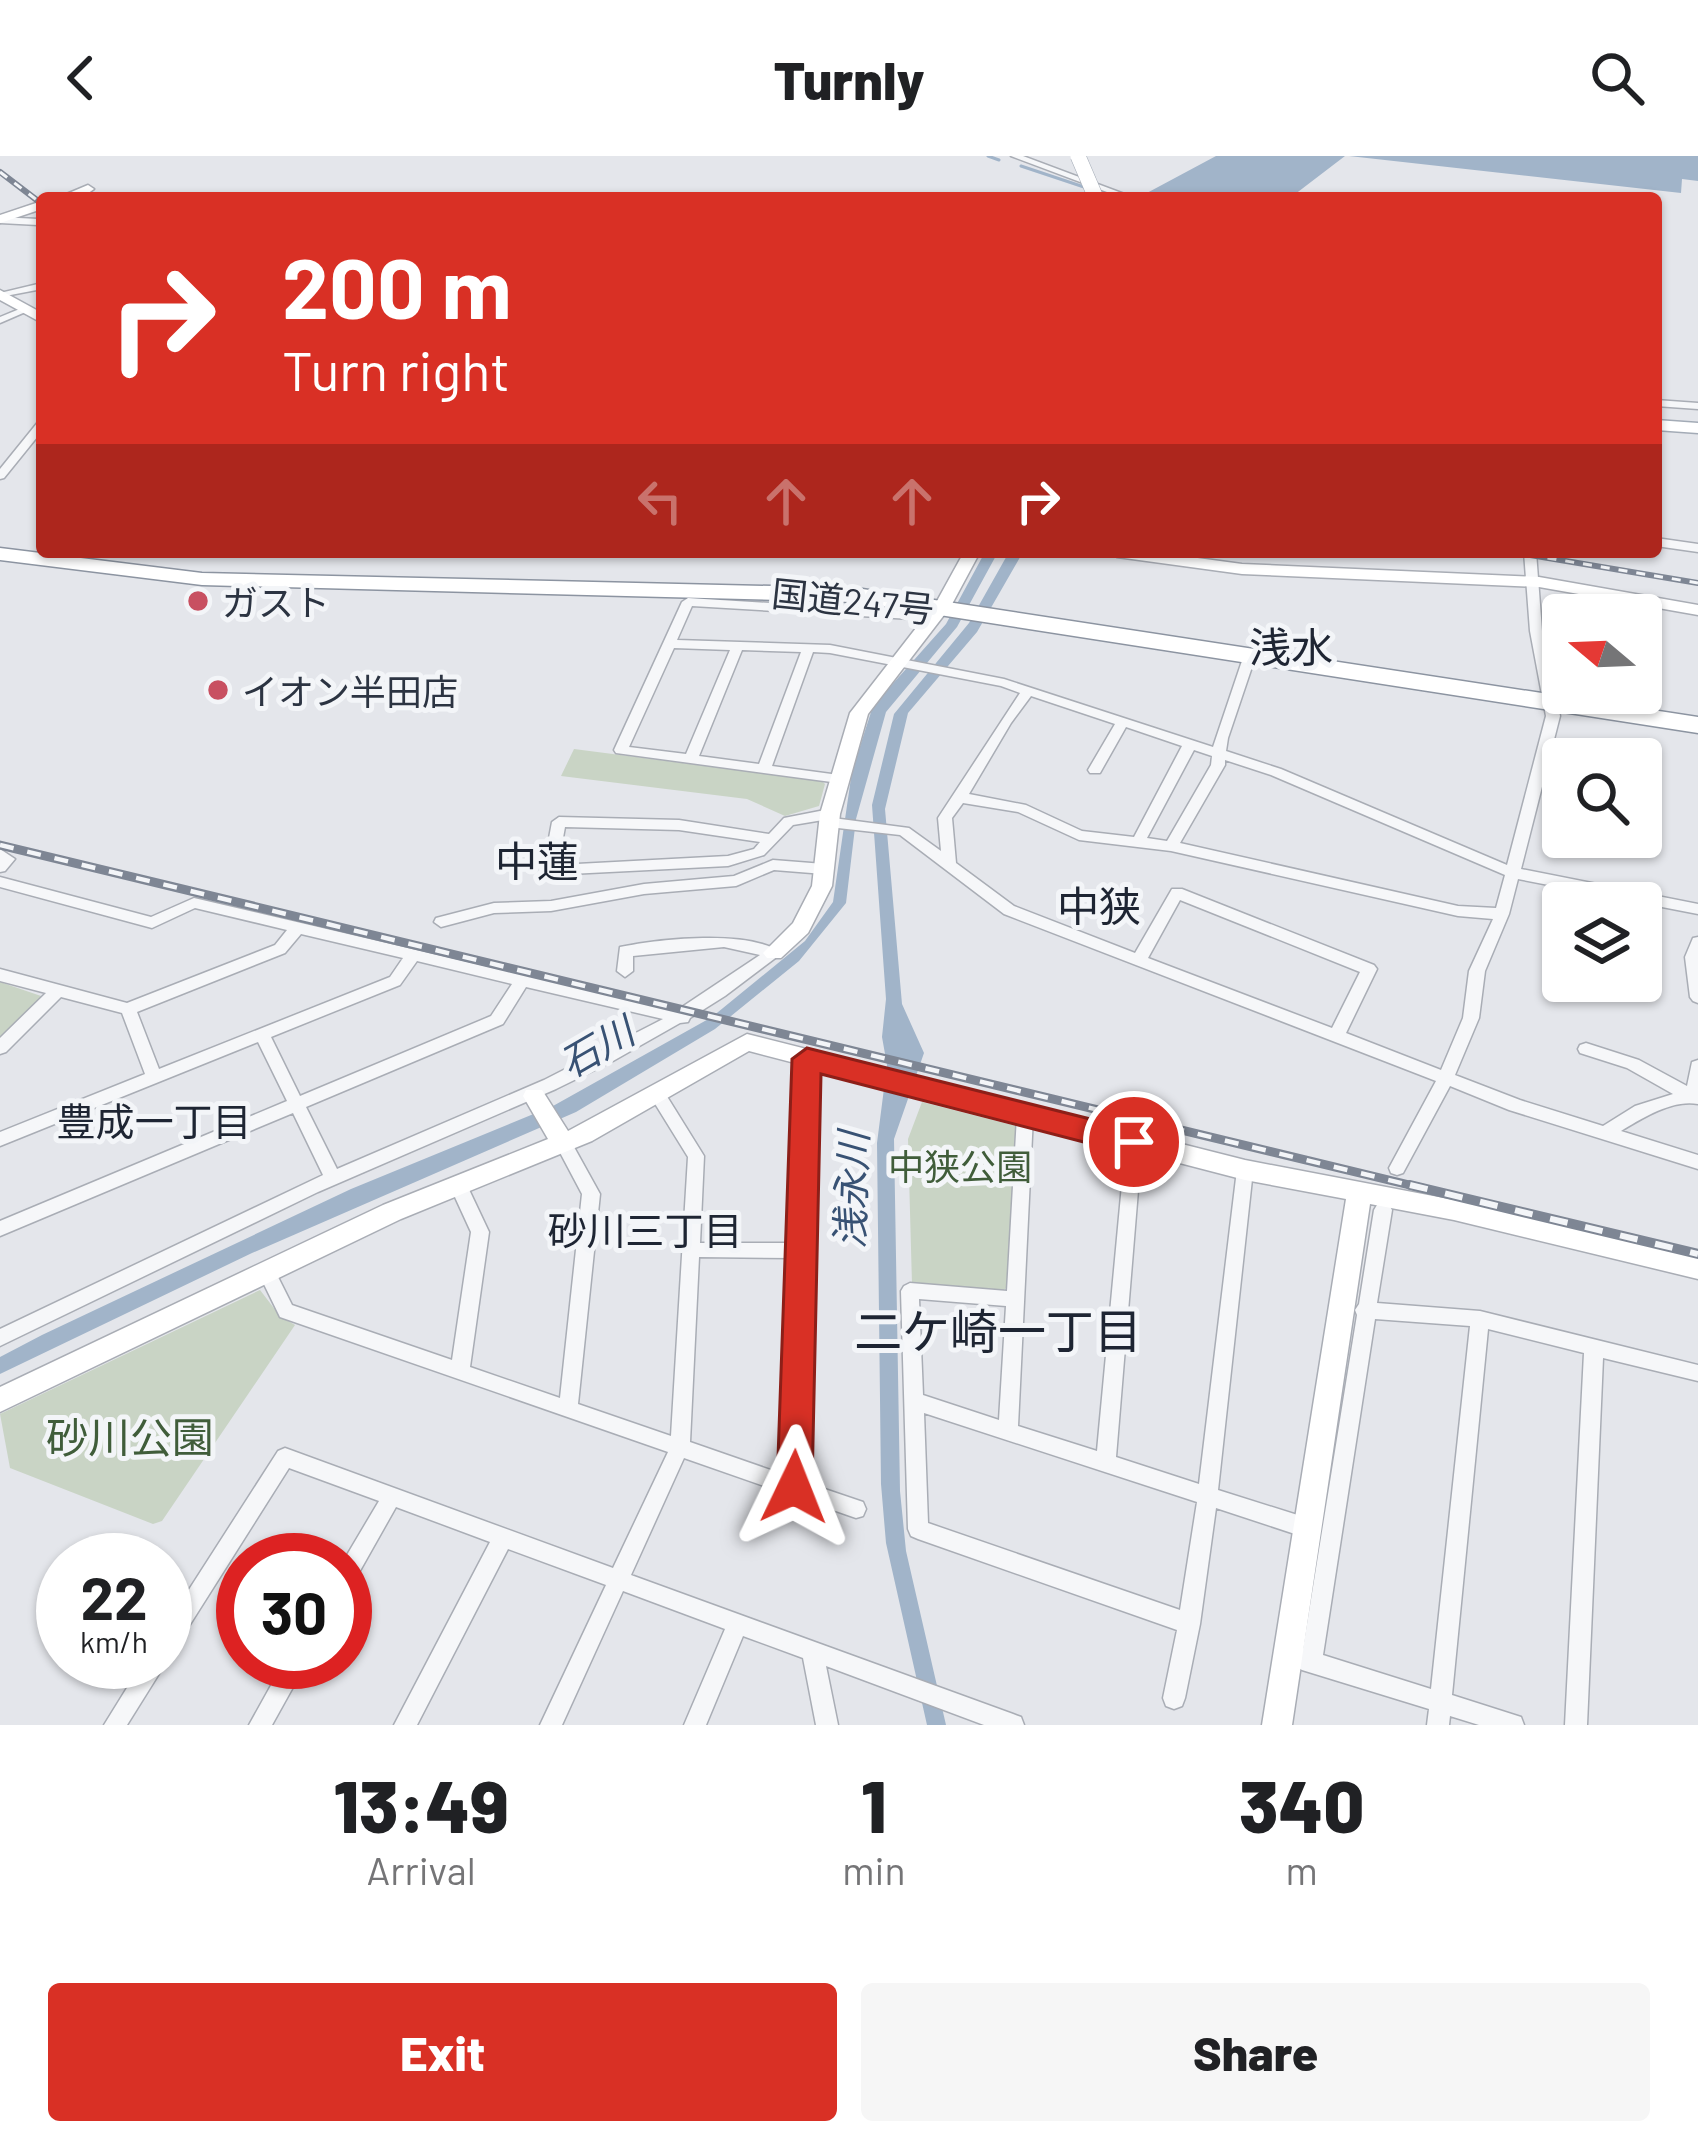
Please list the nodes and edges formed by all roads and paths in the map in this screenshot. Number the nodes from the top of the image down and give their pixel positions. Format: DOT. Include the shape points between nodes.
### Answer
graph roads {
  1 [pos="1016,156"];
  2 [pos="1078,156"];
  3 [pos="1088,156"];
  4 [pos="88,189"];
  5 [pos="80,192"];
  6 [pos="1093,192"];
  7 [pos="1103,192"];
  8 [pos="1115,192"];
  9 [pos="36,207"];
  10 [pos="0,220"];
  11 [pos="36,222"];
  12 [pos="36,287"];
  13 [pos="1,294"];
  14 [pos="25,310"];
  15 [pos="36,316"];
  16 [pos="0,320"];
  17 [pos="1662,403"];
  18 [pos="1698,406"];
  19 [pos="1662,422"];
  20 [pos="1698,424"];
  21 [pos="36,432"];
  22 [pos="0,476"];
  23 [pos="1662,543"];
  24 [pos="1698,548"];
  25 [pos="0,554"];
  26 [pos="969,558"];
  27 [pos="1162,558"];
  28 [pos="1530,558"];
  29 [pos="1532,582"];
  30 [pos="946,609"];
  31 [pos="1698,610"];
  32 [pos="911,615"];
  33 [pos="668,644"];
  34 [pos="1542,646"];
  35 [pos="737,647"];
  36 [pos="808,649"];
  37 [pos="1250,656"];
  38 [pos="903,661"];
  39 [pos="1028,691"];
  40 [pos="1542,702"];
  41 [pos="1552,714"];
  42 [pos="1624,714"];
  43 [pos="1121,724"];
  44 [pos="1698,725"];
  45 [pos="1190,744"];
  46 [pos="1222,753"];
  47 [pos="691,759"];
  48 [pos="764,769"];
  49 [pos="1095,770"];
  50 [pos="839,779"];
  51 [pos="963,797"];
  52 [pos="832,820"];
  53 [pos="773,839"];
  54 [pos="1139,841"];
  55 [pos="1171,846"];
  56 [pos="0,854"];
  57 [pos="949,864"];
  58 [pos="0,867"];
  59 [pos="824,869"];
  60 [pos="1513,873"];
  61 [pos="0,882"];
  62 [pos="1698,910"];
  63 [pos="1502,914"];
  64 [pos="441,922"];
  65 [pos="298,927"];
  66 [pos="1698,942"];
  67 [pos="774,953"];
  68 [pos="415,954"];
  69 [pos="1140,958"];
  70 [pos="625,971"];
  71 [pos="0,975"];
  72 [pos="523,979"];
  73 [pos="57,991"];
  74 [pos="1698,997"];
  75 [pos="128,1009"];
  76 [pos="682,1018"];
  77 [pos="262,1035"];
  78 [pos="1337,1035"];
  79 [pos="0,1048"];
  80 [pos="1586,1049"];
  81 [pos="807,1059"];
  82 [pos="1698,1066"];
  83 [pos="154,1077"];
  84 [pos="1446,1078"];
  85 [pos="656,1094"];
  86 [pos="534,1096"];
  87 [pos="1694,1097"];
  88 [pos="297,1104"];
  89 [pos="1025,1116"];
  90 [pos="2,1132"];
  91 [pos="1607,1132"];
  92 [pos="559,1137"];
  93 [pos="1134,1142"];
  94 [pos="1698,1162"];
  95 [pos="1397,1168"];
  96 [pos="1245,1170"];
  97 [pos="333,1178"];
  98 [pos="458,1184"];
  99 [pos="1359,1194"];
  100 [pos="1383,1210"];
  101 [pos="0,1229"];
  102 [pos="692,1250"];
  103 [pos="802,1251"];
  104 [pos="1698,1268"];
  105 [pos="268,1274"];
  106 [pos="1016,1299"];
  107 [pos="1364,1310"];
  108 [pos="1480,1318"];
  109 [pos="0,1338"];
  110 [pos="1594,1347"];
  111 [pos="460,1371"];
  112 [pos="1698,1373"];
  113 [pos="0,1400"];
  114 [pos="914,1401"];
  115 [pos="568,1408"];
  116 [pos="1008,1430"];
  117 [pos="680,1448"];
  118 [pos="1106,1462"];
  119 [pos="794,1487"];
  120 [pos="392,1496"];
  121 [pos="1204,1497"];
  122 [pos="856,1509"];
  123 [pos="1307,1528"];
  124 [pos="371,1533"];
  125 [pos="503,1538"];
  126 [pos="619,1580"];
  127 [pos="192,1603"];
  128 [pos="737,1624"];
  129 [pos="1190,1624"];
  130 [pos="812,1651"];
  131 [pos="1299,1659"];
  132 [pos="138,1689"];
  133 [pos="281,1689"];
  134 [pos="1174,1698"];
  135 [pos="1440,1714"];
  136 [pos="962,1715"];
  137 [pos="115,1725"];
  138 [pos="260,1725"];
  139 [pos="405,1725"];
  140 [pos="551,1725"];
  141 [pos="695,1725"];
  142 [pos="827,1725"];
  143 [pos="1012,1725"];
  144 [pos="1277,1725"];
  145 [pos="1513,1725"];
  146 [pos="1576,1725"];
  1 -- 8 [label="street"];
  2 -- 6 [label="main road, bridge"];
  3 -- 7 [label="main road"];
  4 -- 5 [label="street"];
  9 -- 10 [label="street"];
  10 -- 11 [label="street"];
  12 -- 13 [label="street"];
  13 -- 14 [label="street"];
  14 -- 15 [label="street"];
  14 -- 16 [label="street"];
  17 -- 18 [label="street"];
  19 -- 20 [label="main road"];
  21 -- 22 [label="street"];
  23 -- 24 [label="street"];
  25 -- 30 [label="highway, 国道247号" via="202,579 768,590"];
  26 -- 30 [label="street"];
  27 -- 29 [label="street"];
  28 -- 29 [label="street"];
  29 -- 31 [label="street"];
  29 -- 34 [label="street"];
  30 -- 37 [label="highway, 国道247号"];
  30 -- 38 [label="street"];
  32 -- 33 [label="street" via="688,602"];
  33 -- 35 [label="street"];
  33 -- 47 [label="street" via="621,750"];
  35 -- 36 [label="street"];
  35 -- 47 [label="street"];
  36 -- 38 [label="street"];
  36 -- 48 [label="street"];
  37 -- 40 [label="highway, 国道247号"];
  37 -- 46 [label="street"];
  38 -- 39 [label="street"];
  38 -- 50 [label="street" via="859,713"];
  39 -- 43 [label="street"];
  39 -- 51 [label="street"];
  41 -- 60 [label="street"];
  42 -- 44 [label="highway, 国道247号"];
  43 -- 45 [label="street"];
  43 -- 49 [label="street"];
  45 -- 46 [label="street"];
  45 -- 54 [label="street"];
  46 -- 55 [label="street"];
  46 -- 60 [label="street"];
  47 -- 48 [label="street"];
  48 -- 50 [label="street"];
  50 -- 52 [label="street"];
  51 -- 54 [label="street" via="1021,808 1079,835"];
  51 -- 57 [label="street" via="943,823"];
  52 -- 53 [label="street" via="788,821"];
  52 -- 57 [label="street" via="893,828"];
  52 -- 59 [label="street"];
  53 -- 53 [label="street" via="728,861 550,869 559,822 679,825"];
  54 -- 55 [label="street"];
  55 -- 63 [label="street"];
  56 -- 58 [label="street" via="8,859"];
  57 -- 69 [label="street" via="1009,910"];
  59 -- 64 [label="street" via="773,865 736,881 479,910"];
  59 -- 67 [label="street" via="815,906"];
  60 -- 62 [label="street"];
  60 -- 63 [label="street"];
  61 -- 65 [label="street" via="152,923 194,903"];
  63 -- 84 [label="street"];
  65 -- 68 [label="street"];
  65 -- 75 [label="street" via="280,949"];
  66 -- 74 [label="street"];
  67 -- 70 [label="street" via="724,942 626,951"];
  67 -- 76 [label="street"];
  68 -- 72 [label="street"];
  68 -- 77 [label="street" via="395,981"];
  69 -- 78 [label="street"];
  69 -- 78 [label="street" via="1177,893 1317,947 1369,968"];
  71 -- 73 [label="street"];
  72 -- 76 [label="street"];
  72 -- 88 [label="street" via="497,1020"];
  73 -- 75 [label="street"];
  73 -- 79 [label="street"];
  75 -- 83 [label="street"];
  76 -- 86 [label="street"];
  77 -- 83 [label="street"];
  77 -- 88 [label="street"];
  78 -- 84 [label="street"];
  80 -- 87 [label="street"];
  81 -- 85 [label="street" via="747,1042"];
  81 -- 89 [label="street"];
  81 -- 103 [label="street"];
  82 -- 87 [label="street"];
  83 -- 90 [label="street"];
  84 -- 91 [label="street"];
  84 -- 95 [label="street"];
  85 -- 92 [label="street"];
  85 -- 102 [label="street" via="696,1156"];
  86 -- 92 [label="street"];
  86 -- 97 [label="street"];
  87 -- 91 [label="street"];
  88 -- 97 [label="street"];
  88 -- 101 [label="street"];
  89 -- 93 [label="street"];
  89 -- 106 [label="street"];
  91 -- 94 [label="street"];
  92 -- 98 [label="street"];
  92 -- 115 [label="street" via="591,1195"];
  93 -- 96 [label="street"];
  93 -- 118 [label="street"];
  96 -- 99 [label="street"];
  96 -- 121 [label="street"];
  97 -- 109 [label="street"];
  98 -- 105 [label="street"];
  98 -- 111 [label="street" via="480,1232"];
  99 -- 104 [label="street"];
  99 -- 123 [label="street"];
  100 -- 107 [label="street"];
  102 -- 103 [label="street"];
  102 -- 117 [label="street"];
  103 -- 119 [label="street"];
  105 -- 111 [label="street" via="286,1311"];
  105 -- 113 [label="street"];
  106 -- 114 [label="street" via="910,1291"];
  106 -- 116 [label="street"];
  107 -- 108 [label="street"];
  107 -- 131 [label="street"];
  108 -- 110 [label="street"];
  108 -- 135 [label="street"];
  110 -- 112 [label="street"];
  110 -- 146 [label="street"];
  111 -- 115 [label="street"];
  114 -- 116 [label="street"];
  114 -- 129 [label="street" via="918,1529"];
  115 -- 117 [label="street"];
  116 -- 118 [label="street"];
  117 -- 119 [label="street"];
  117 -- 126 [label="street"];
  118 -- 121 [label="street"];
  119 -- 122 [label="street"];
  120 -- 124 [label="street"];
  120 -- 125 [label="street"];
  120 -- 127 [label="street" via="285,1457"];
  121 -- 123 [label="street"];
  121 -- 129 [label="street"];
  123 -- 131 [label="street"];
  125 -- 126 [label="street"];
  125 -- 139 [label="street"];
  126 -- 128 [label="street"];
  126 -- 140 [label="street"];
  128 -- 130 [label="street"];
  128 -- 141 [label="street"];
  129 -- 134 [label="street"];
  130 -- 136 [label="street"];
  130 -- 142 [label="street"];
  131 -- 135 [label="street"];
  131 -- 144 [label="street"];
  132 -- 137 [label="street"];
  133 -- 138 [label="street"];
  135 -- 145 [label="street"];
  136 -- 143 [label="street"];
}
